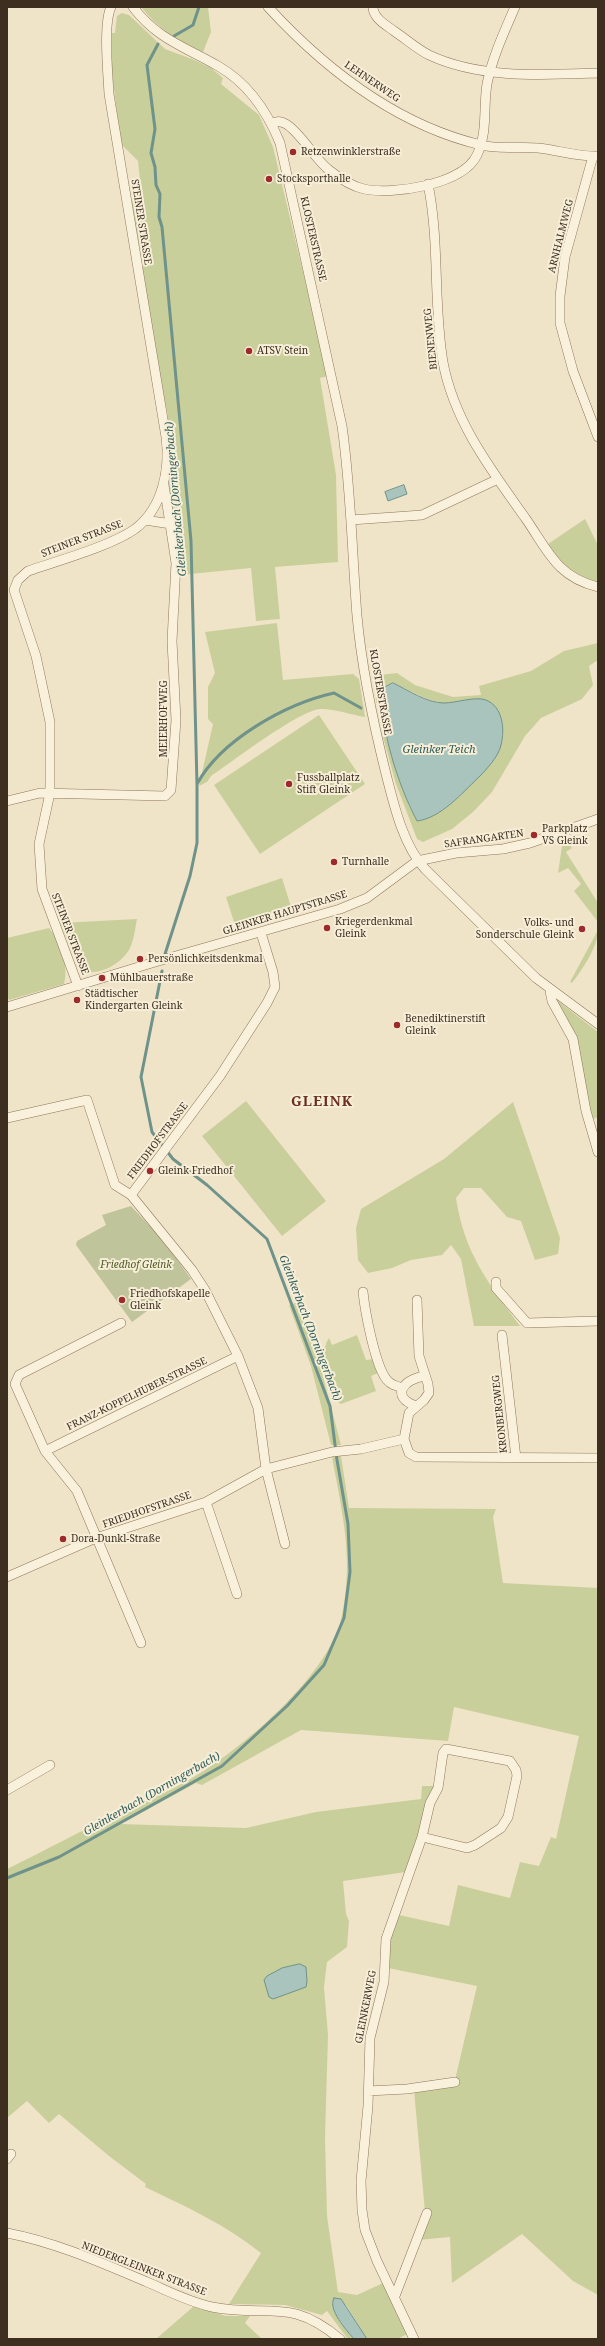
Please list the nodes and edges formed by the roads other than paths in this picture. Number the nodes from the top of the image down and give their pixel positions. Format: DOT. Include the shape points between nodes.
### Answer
graph roads {
  1 [pos="111,7"];
  2 [pos="133,7"];
  3 [pos="268,7"];
  4 [pos="373,7"];
  5 [pos="516,7"];
  6 [pos="491,71"];
  7 [pos="598,73"];
  8 [pos="272,124"];
  9 [pos="481,146"];
  10 [pos="596,156"];
  11 [pos="428,184"];
  12 [pos="596,426"];
  13 [pos="598,437"];
  14 [pos="498,479"];
  15 [pos="164,485"];
  16 [pos="145,520"];
  17 [pos="351,520"];
  18 [pos="171,524"];
  19 [pos="598,587"];
  20 [pos="11,597"];
  21 [pos="50,792"];
  22 [pos="7,801"];
  23 [pos="598,819"];
  24 [pos="418,861"];
  25 [pos="261,933"];
  26 [pos="78,986"];
  27 [pos="550,991"];
  28 [pos="7,1008"];
  29 [pos="598,1024"];
  30 [pos="7,1118"];
  31 [pos="598,1152"];
  32 [pos="131,1195"];
  33 [pos="496,1282"];
  34 [pos="363,1292"];
  35 [pos="417,1300"];
  36 [pos="598,1321"];
  37 [pos="121,1323"];
  38 [pos="502,1335"];
  39 [pos="238,1356"];
  40 [pos="425,1376"];
  41 [pos="403,1388"];
  42 [pos="416,1406"];
  43 [pos="404,1440"];
  44 [pos="45,1451"];
  45 [pos="516,1458"];
  46 [pos="598,1458"];
  47 [pos="266,1469"];
  48 [pos="206,1502"];
  49 [pos="96,1538"];
  50 [pos="285,1544"];
  51 [pos="7,1577"];
  52 [pos="237,1594"];
  53 [pos="141,1643"];
  54 [pos="50,1765"];
  55 [pos="7,1790"];
  56 [pos="422,1837"];
  57 [pos="456,2082"];
  58 [pos="368,2091"];
  59 [pos="427,2213"];
  60 [pos="7,2233"];
  61 [pos="395,2296"];
  62 [pos="340,2339"];
  63 [pos="414,2339"];
  1 -- 15 [label="street, STEINER STRASSE" via="107,60 109,94 167,448 168,466"];
  2 -- 8 [label="street, KLOSTERSTRASSE" via="164,38 219,66 244,85"];
  3 -- 9 [label="street, LEHNERWEG" via="328,65 376,99 422,127"];
  4 -- 6 [label="street" via="376,17 430,55 459,65"];
  5 -- 6 [label="street"];
  6 -- 7 [label="street"];
  6 -- 9 [label="street"];
  8 -- 11 [label="street" via="286,124 321,163 340,178 362,188 384,190"];
  8 -- 17 [label="street, KLOSTERSTRASSE" via="286,167 340,409 348,463"];
  9 -- 10 [label="street, ARNHALMWEG" via="537,148"];
  9 -- 11 [label="street" via="476,157 460,172"];
  10 -- 12 [label="street, ARNHALMWEG" via="565,257 560,296 560,323 573,371"];
  11 -- 14 [label="street, BIENENWEG" via="433,213 443,364 461,418"];
  12 -- 13 [label="street, ARNHALMWEG"];
  14 -- 17 [label="street" via="422,515"];
  14 -- 19 [label="street, BIENENWEG" via="557,566 572,577"];
  15 -- 16 [label="street, STEINER STRASSE"];
  15 -- 18 [label="street, MEIERHOFWEG"];
  16 -- 18 [label="street"];
  16 -- 20 [label="street, STEINER STRASSE" via="130,533 117,539 28,571 18,580"];
  17 -- 24 [label="street, KLOSTERSTRASSE" via="361,646 373,719 395,805"];
  18 -- 21 [label="street, MEIERHOFWEG" via="176,575 172,627 176,720 171,790 165,796"];
  20 -- 21 [label="street, STEINER STRASSE" via="28,629 47,701 51,744"];
  21 -- 22 [label="street, MEIERHOFWEG" via="30,794"];
  21 -- 26 [label="street, STEINER STRASSE" via="39,844 39,868 44,897"];
  23 -- 24 [label="street, SAFRANGARTEN" via="530,843"];
  24 -- 25 [label="street, GLEINKER HAUPTSTRASSE" via="362,901"];
  24 -- 27 [label="street"];
  25 -- 26 [label="street, GLEINKER HAUPTSTRASSE"];
  25 -- 32 [label="street, FRIEDHOFSTRASSE" via="275,987 220,1076"];
  26 -- 28 [label="street, GLEINKER HAUPTSTRASSE"];
  27 -- 29 [label="street"];
  27 -- 31 [label="street" via="552,1001 573,1039 586,1111"];
  30 -- 32 [label="street" via="87,1100 115,1185"];
  32 -- 39 [label="street, FRIEDHOFSTRASSE" via="192,1270 205,1290"];
  33 -- 36 [label="street" via="496,1288 527,1323"];
  34 -- 41 [label="street" via="364,1306 381,1369 386,1380 393,1386"];
  35 -- 40 [label="street" via="419,1356"];
  37 -- 44 [label="street" via="16,1378 16,1384"];
  38 -- 45 [label="street, KRONBERGWEG"];
  39 -- 44 [label="street, FRANZ-KOPPELHUBER-STRASSE"];
  39 -- 47 [label="street, FRIEDHOFSTRASSE" via="258,1408"];
  40 -- 41 [label="street" via="410,1380"];
  40 -- 42 [label="street" via="428,1392 424,1400"];
  41 -- 42 [label="street" via="405,1398"];
  42 -- 43 [label="street" via="409,1413"];
  43 -- 45 [label="street" via="409,1453 416,1457"];
  43 -- 47 [label="street, FRIEDHOFSTRASSE" via="332,1452"];
  44 -- 49 [label="street" via="77,1491"];
  45 -- 46 [label="street, KRONBERGWEG"];
  47 -- 48 [label="street, FRIEDHOFSTRASSE"];
  47 -- 50 [label="street, FRIEDHOFSTRASSE"];
  48 -- 49 [label="street, FRIEDHOFSTRASSE"];
  48 -- 52 [label="street, FRIEDHOFSTRASSE"];
  49 -- 51 [label="street, FRIEDHOFSTRASSE"];
  49 -- 53 [label="street"];
  54 -- 55 [label="street"];
  56 -- 56 [label="street, GLEINKERWEG" via="430,1803 438,1788 446,1748 510,1761 514,1765 517,1776 508,1818 501,1828 475,1846 467,1848"];
  56 -- 58 [label="street, GLEINKERWEG" via="388,1932 384,1982 370,2038"];
  57 -- 58 [label="street"];
  58 -- 61 [label="street, GLEINKERWEG" via="362,2154 362,2210 365,2230 373,2252"];
  59 -- 61 [label="street"];
  60 -- 62 [label="street, NIEDERGLEINKER STRASSE" via="68,2251 211,2306 236,2310 285,2311 306,2316 325,2326"];
  61 -- 63 [label="street, GLEINKERWEG"];
}
